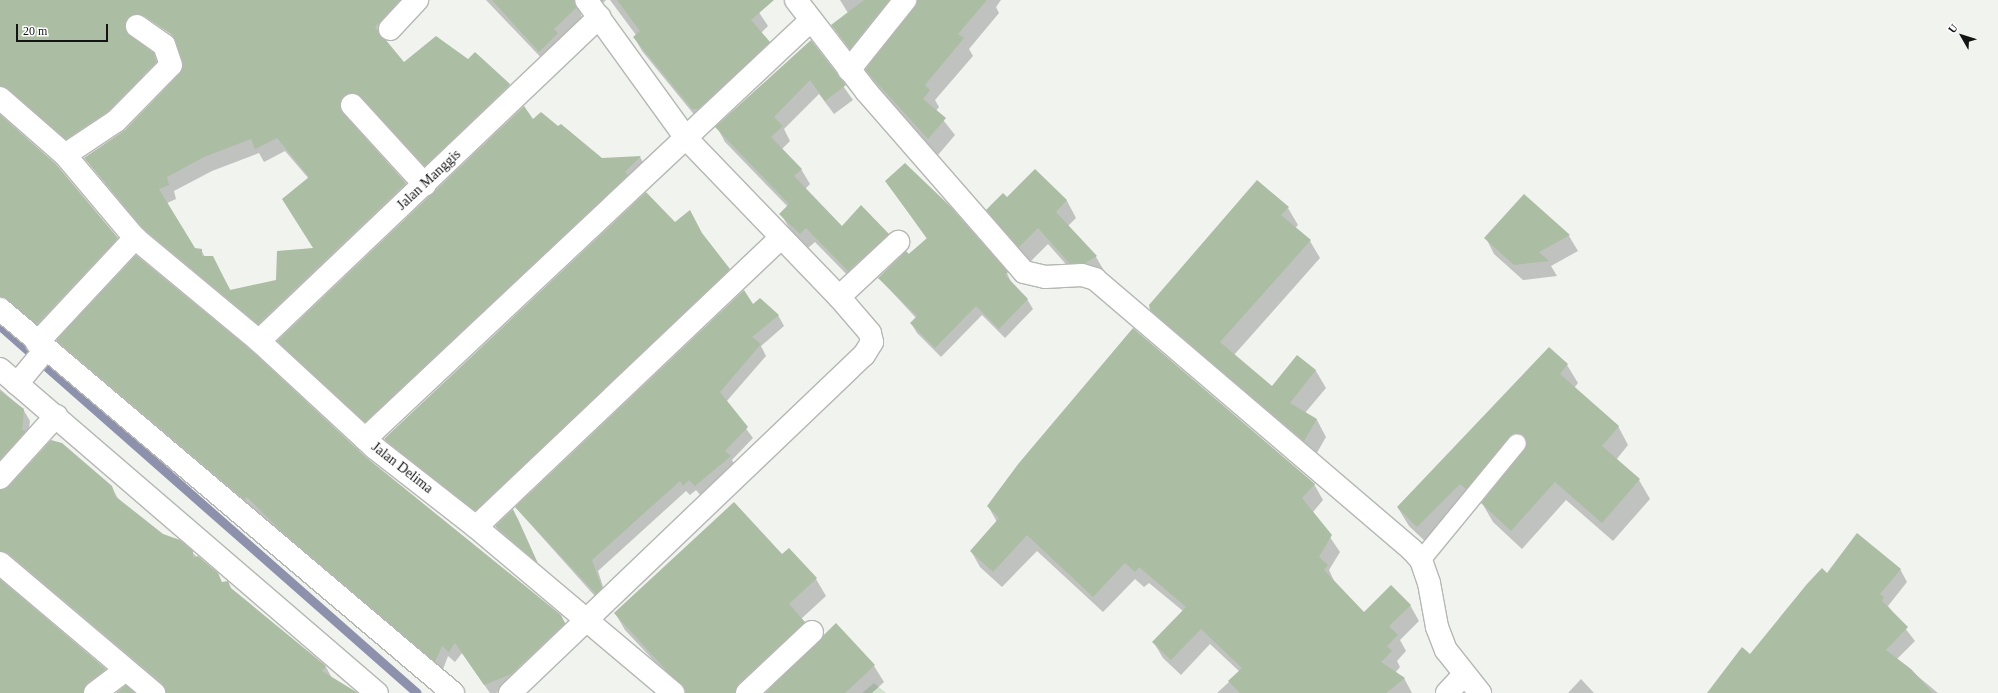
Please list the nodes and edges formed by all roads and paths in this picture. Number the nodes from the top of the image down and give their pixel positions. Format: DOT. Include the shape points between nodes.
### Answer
graph roads {
  1 [pos="417,0"];
  2 [pos="586,0"];
  3 [pos="796,0"];
  4 [pos="906,0"];
  5 [pos="599,17"];
  6 [pos="810,21"];
  7 [pos="137,26"];
  8 [pos="390,29"];
  9 [pos="849,70"];
  10 [pos="0,98"];
  11 [pos="352,106"];
  12 [pos="686,138"];
  13 [pos="65,155"];
  14 [pos="425,185"];
  15 [pos="135,238"];
  16 [pos="780,239"];
  17 [pos="898,242"];
  18 [pos="839,297"];
  19 [pos="0,309"];
  20 [pos="259,340"];
  21 [pos="41,349"];
  22 [pos="0,369"];
  23 [pos="20,381"];
  24 [pos="56,416"];
  25 [pos="365,439"];
  26 [pos="1517,444"];
  27 [pos="0,478"];
  28 [pos="476,527"];
  29 [pos="1420,560"];
  30 [pos="0,563"];
  31 [pos="586,618"];
  32 [pos="812,632"];
  33 [pos="124,670"];
  34 [pos="1464,675"];
  35 [pos="95,693"];
  36 [pos="154,693"];
  37 [pos="377,693"];
  38 [pos="453,693"];
  39 [pos="510,693"];
  40 [pos="673,693"];
  41 [pos="746,693"];
  42 [pos="1447,693"];
  43 [pos="1480,693"];
  1 -- 8 [label="street"];
  2 -- 5 [label="street"];
  3 -- 6 [label="street"];
  4 -- 9 [label="street"];
  5 -- 12 [label="street"];
  5 -- 14 [label="street, Jalan Manggis"];
  6 -- 9 [label="street"];
  6 -- 12 [label="street"];
  7 -- 13 [label="street" via="164,45 171,65 116,121"];
  9 -- 29 [label="street" via="1024,272 1045,277 1082,275 1095,279"];
  10 -- 13 [label="street, Jalan Delima"];
  11 -- 14 [label="street"];
  12 -- 16 [label="street"];
  12 -- 25 [label="street"];
  13 -- 15 [label="street, Jalan Delima"];
  14 -- 20 [label="street, Jalan Manggis"];
  15 -- 20 [label="street, Jalan Delima"];
  15 -- 21 [label="street" via="98,281 81,291"];
  16 -- 18 [label="street"];
  16 -- 28 [label="street"];
  17 -- 18 [label="street"];
  18 -- 31 [label="street" via="870,333 872,342 864,355"];
  19 -- 21 [label="street"];
  20 -- 25 [label="street, Jalan Delima"];
  21 -- 23 [label="street"];
  21 -- 38 [label="street"];
  22 -- 23 [label="street"];
  23 -- 24 [label="street"];
  24 -- 27 [label="street"];
  24 -- 37 [label="street"];
  25 -- 28 [label="street, Jalan Delima"];
  26 -- 29 [label="lane"];
  28 -- 31 [label="street, Jalan Delima"];
  29 -- 34 [label="street" via="1441,639"];
  30 -- 33 [label="street"];
  31 -- 39 [label="street"];
  31 -- 40 [label="street, Jalan Delima"];
  32 -- 41 [label="street"];
  33 -- 35 [label="street"];
  33 -- 36 [label="street"];
  34 -- 42 [label="street"];
  34 -- 43 [label="street"];
}
